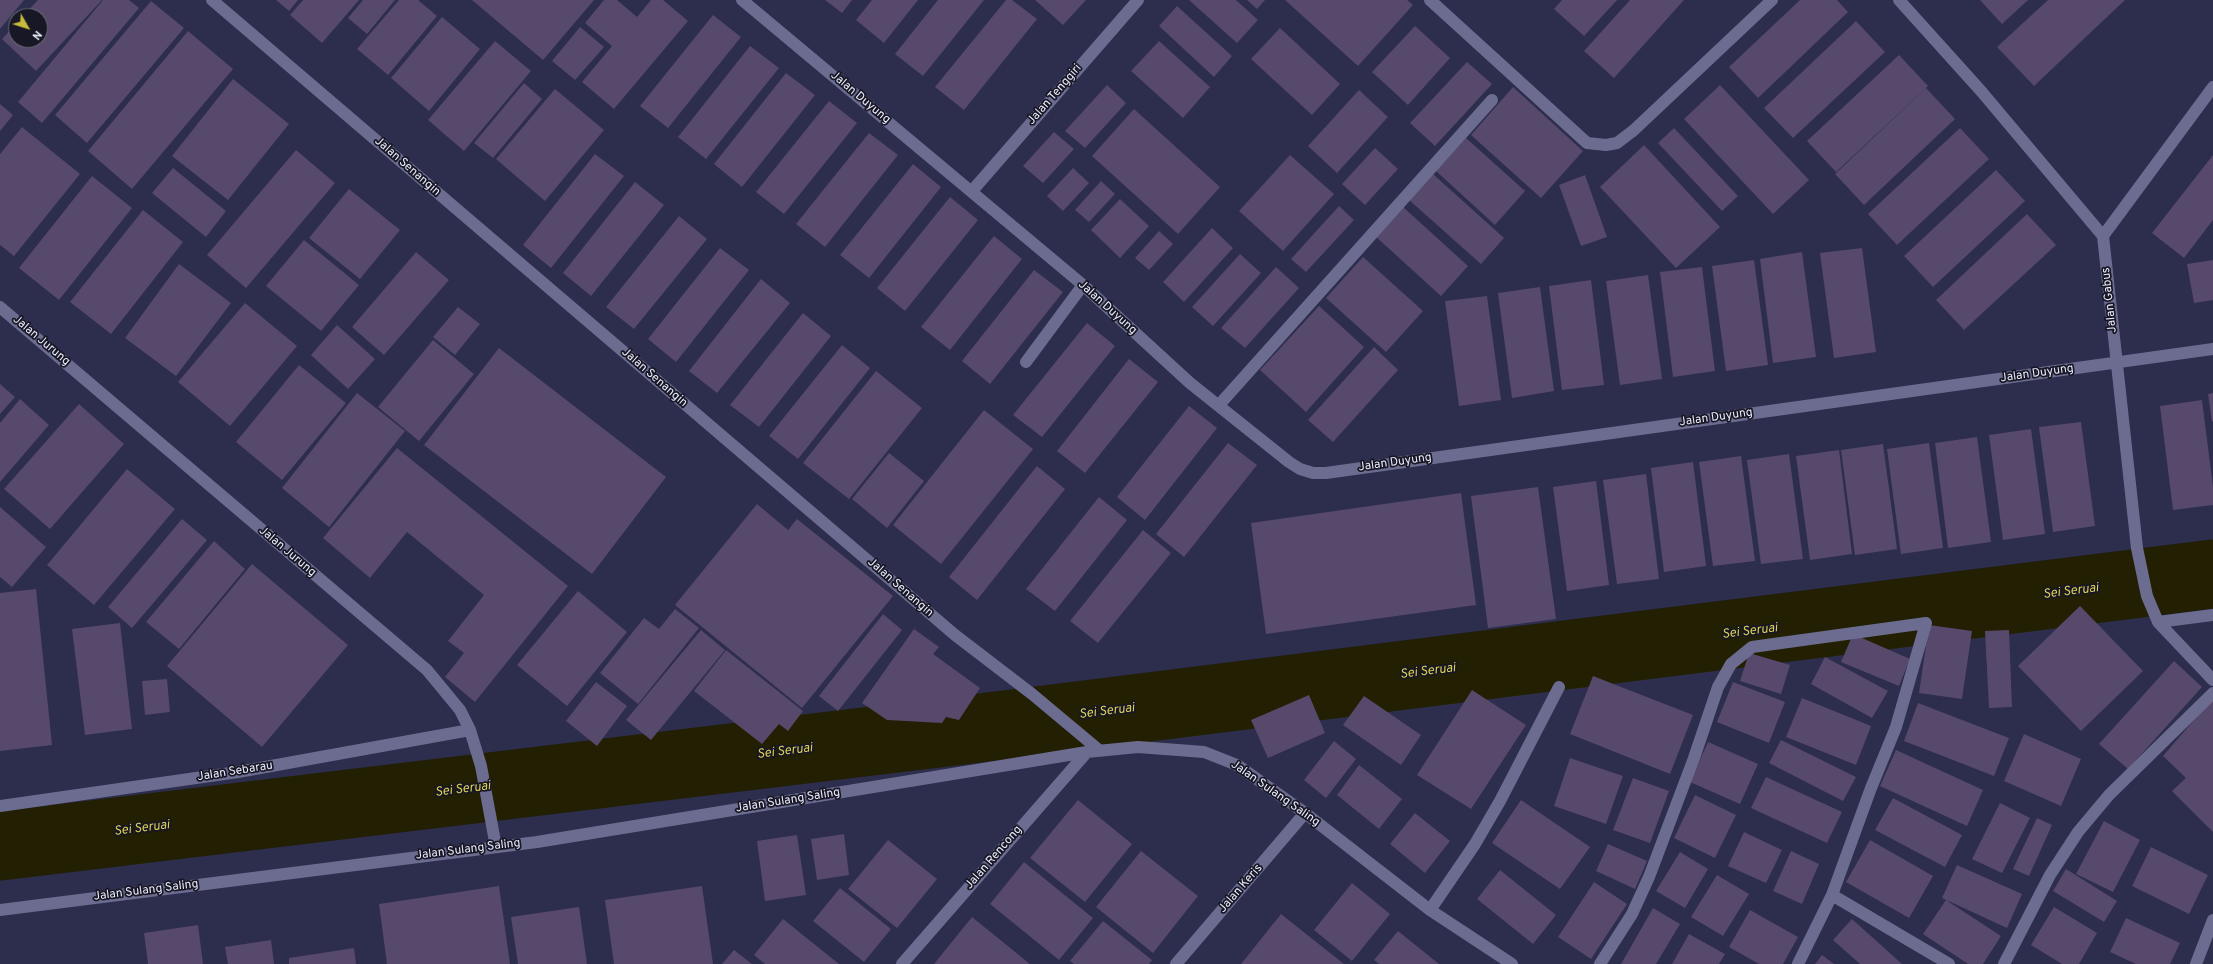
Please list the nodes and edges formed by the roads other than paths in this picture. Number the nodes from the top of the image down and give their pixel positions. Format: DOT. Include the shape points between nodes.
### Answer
graph roads {
  1 [pos="212,0"];
  2 [pos="742,0"];
  3 [pos="1138,0"];
  4 [pos="1430,0"];
  5 [pos="1772,0"];
  6 [pos="1899,0"];
  7 [pos="2213,87"];
  8 [pos="1492,100"];
  9 [pos="972,191"];
  10 [pos="2103,236"];
  11 [pos="1083,285"];
  12 [pos="0,307"];
  13 [pos="2213,349"];
  14 [pos="1026,362"];
  15 [pos="2117,363"];
  16 [pos="1219,405"];
  17 [pos="2213,615"];
  18 [pos="2158,622"];
  19 [pos="2213,680"];
  20 [pos="1559,687"];
  21 [pos="2213,693"];
  22 [pos="470,730"];
  23 [pos="1093,751"];
  24 [pos="0,806"];
  25 [pos="1305,813"];
  26 [pos="496,847"];
  27 [pos="1832,896"];
  28 [pos="0,910"];
  29 [pos="1430,910"];
  30 [pos="2213,920"];
  31 [pos="902,964"];
  32 [pos="1176,964"];
  33 [pos="1512,964"];
  34 [pos="1600,964"];
  35 [pos="1798,964"];
  36 [pos="1949,964"];
  37 [pos="2004,964"];
  38 [pos="2196,964"];
  1 -- 23 [label="street, Jalan Senangin" via="955,635 1084,737"];
  2 -- 9 [label="street, Jalan Duyung"];
  3 -- 9 [label="street, Jalan Tenggiri"];
  4 -- 5 [label="street" via="1587,143 1606,145 1617,142 1634,130"];
  6 -- 10 [label="street" via="1981,91"];
  7 -- 10 [label="street"];
  8 -- 16 [label="street"];
  9 -- 11 [label="street, Jalan Duyung"];
  10 -- 15 [label="street, Jalan Gabus"];
  11 -- 14 [label="street"];
  11 -- 16 [label="street, Jalan Duyung" via="1190,383"];
  12 -- 22 [label="street, Jalan Jurung" via="427,670 460,710"];
  13 -- 15 [label="street, Jalan Duyung"];
  15 -- 16 [label="street, Jalan Duyung" via="1326,473 1300,469"];
  15 -- 18 [label="street, Jalan Gabus" via="2138,553 2147,596"];
  17 -- 18 [label="street"];
  18 -- 19 [label="street"];
  20 -- 29 [label="street" via="1500,801 1475,844"];
  21 -- 37 [label="street" via="2109,795 2078,832 2050,875"];
  22 -- 24 [label="street, Jalan Sebarau" via="238,772"];
  22 -- 26 [label="street, Jalan Jurung" via="481,766"];
  23 -- 25 [label="street, Jalan Sulang Saling" via="1138,747 1204,752 1237,765"];
  23 -- 26 [label="street, Jalan Sulang Saling"];
  23 -- 31 [label="street, Jalan Rencong"];
  25 -- 29 [label="street, Jalan Sulang Saling"];
  25 -- 32 [label="street, Jalan Keris"];
  26 -- 28 [label="street, Jalan Sulang Saling"];
  27 -- 34 [label="street" via="1870,788 1896,727 1926,623 1752,648 1731,664 1718,686 1649,878 1632,914"];
  27 -- 35 [label="street"];
  27 -- 36 [label="street"];
  29 -- 33 [label="street, Jalan Sulang Saling"];
  30 -- 38 [label="street"];
}
